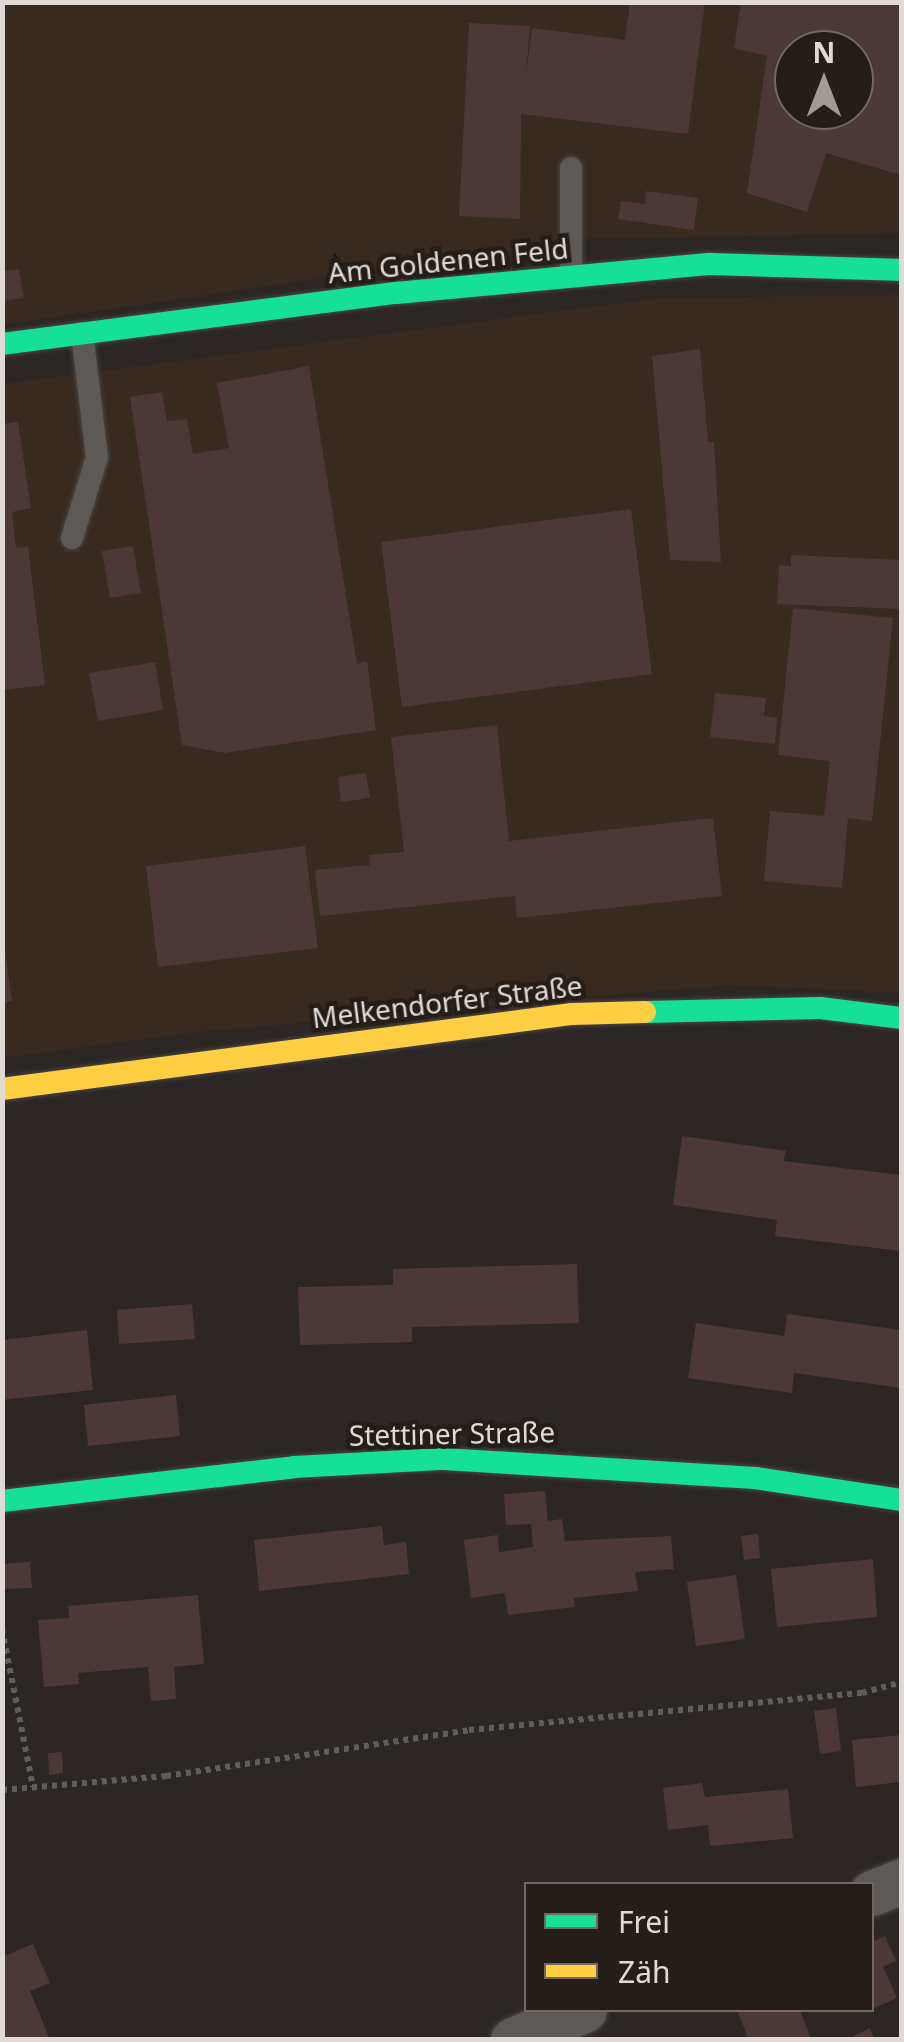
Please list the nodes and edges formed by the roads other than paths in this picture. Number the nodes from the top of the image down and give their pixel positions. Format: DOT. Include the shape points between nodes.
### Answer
graph roads {
  1 [pos="571,168"];
  2 [pos="902,270"];
  3 [pos="571,277"];
  4 [pos="82,333"];
  5 [pos="2,344"];
  6 [pos="72,538"];
  7 [pos="902,1018"];
  8 [pos="2,1089"];
  9 [pos="902,1500"];
  10 [pos="2,1501"];
  11 [pos="902,1881"];
  12 [pos="874,1892"];
  13 [pos="579,2012"];
  14 [pos="513,2040"];
  1 -- 3 [label="lane"];
  2 -- 3 [label="street, Am Goldenen Feld" via="711,264"];
  3 -- 4 [label="street, Am Goldenen Feld"];
  4 -- 5 [label="street, Am Goldenen Feld"];
  4 -- 6 [label="lane" via="97,457"];
  7 -- 8 [label="street, Melkendorfer Straße" via="820,1008 572,1014"];
  9 -- 10 [label="street, Stettiner Straße" via="756,1478 444,1459 294,1467"];
  11 -- 12 [label="street"];
  13 -- 14 [label="street"];
}
